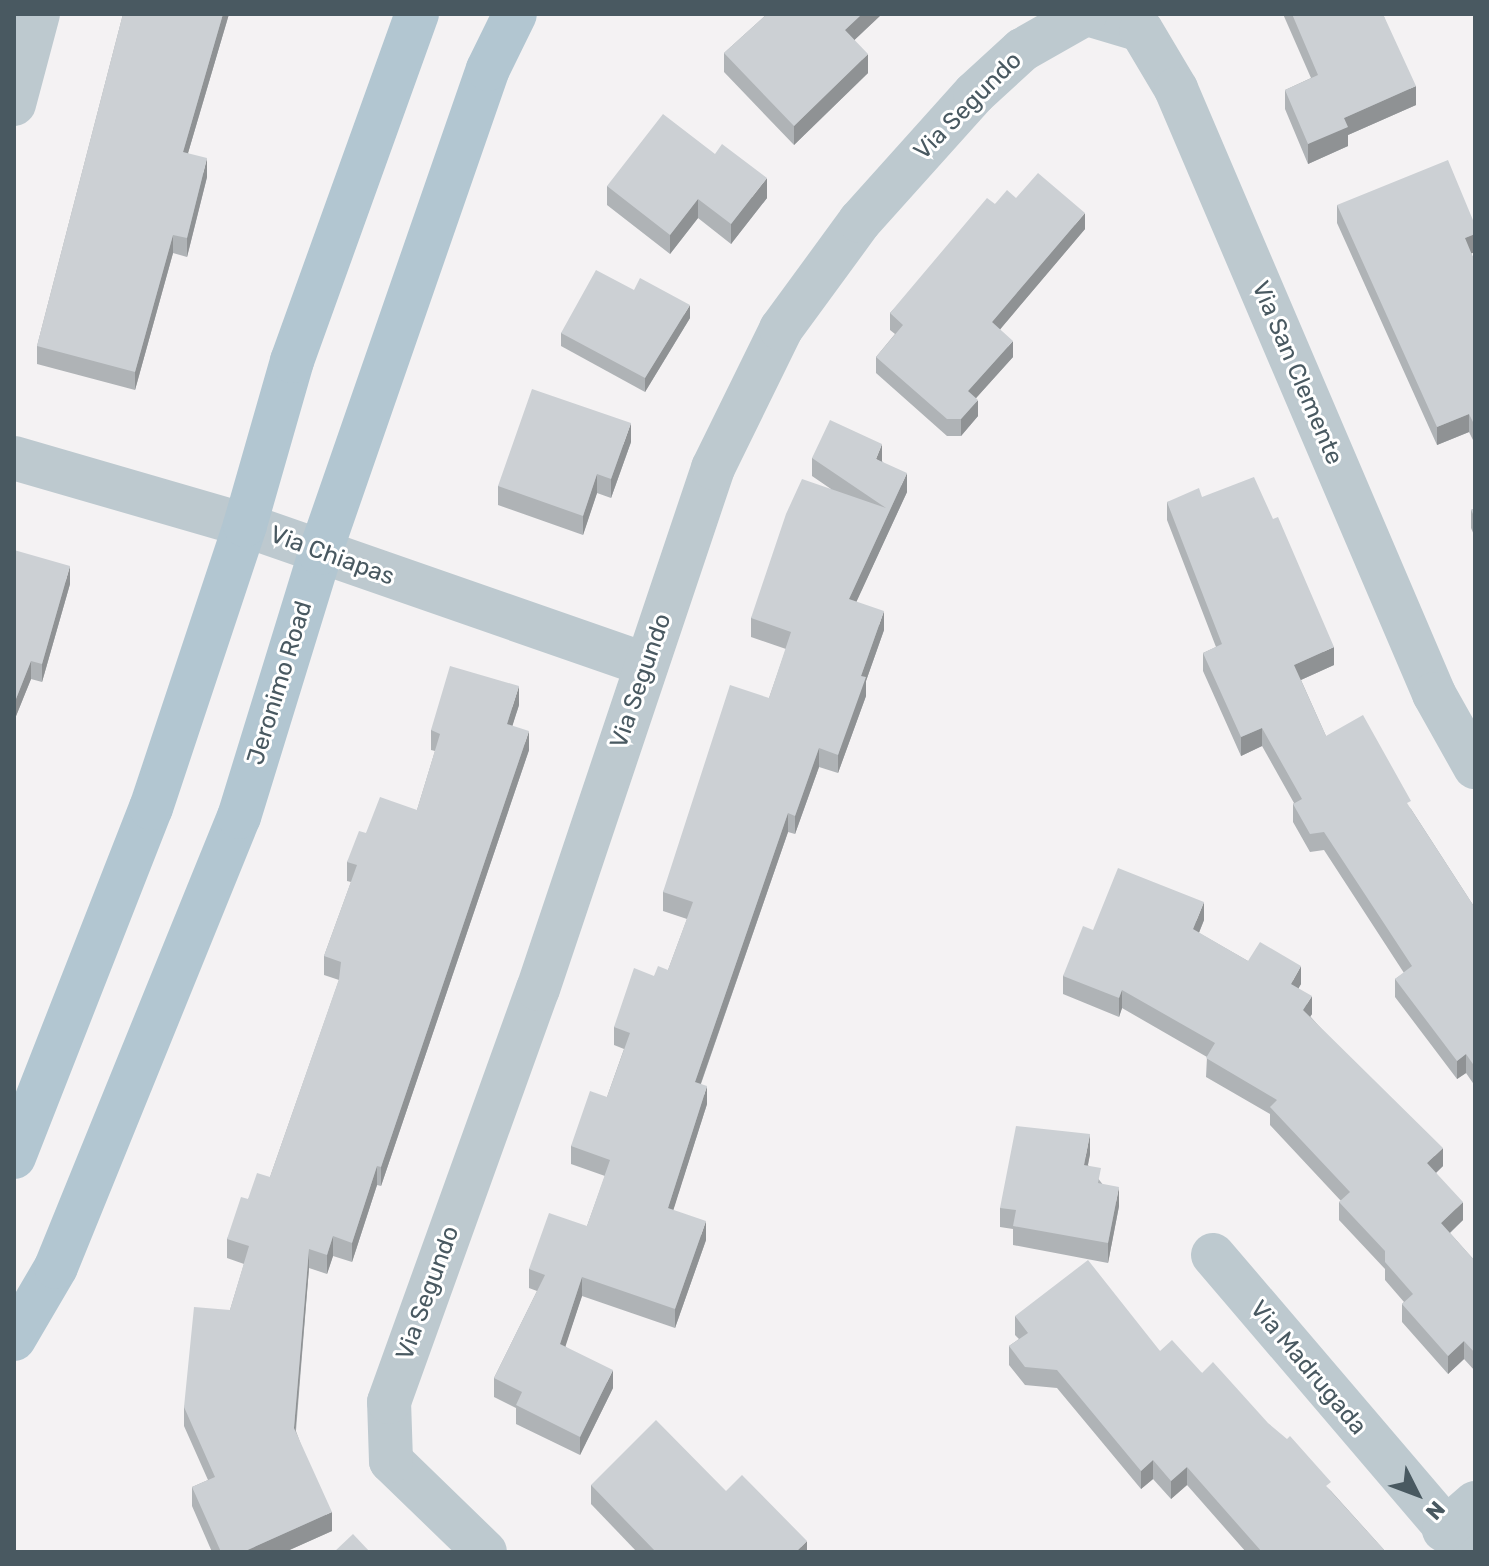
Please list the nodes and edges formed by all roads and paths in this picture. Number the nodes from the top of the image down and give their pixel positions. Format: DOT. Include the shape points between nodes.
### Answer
graph roads {
  1 [pos="38,14"];
  2 [pos="417,14"];
  3 [pos="515,14"];
  4 [pos="1086,14"];
  5 [pos="14,104"];
  6 [pos="14,458"];
  7 [pos="245,525"];
  8 [pos="320,553"];
  9 [pos="646,665"];
  10 [pos="1475,767"];
  11 [pos="14,1157"];
  12 [pos="1213,1255"];
  13 [pos="14,1339"];
  14 [pos="1462,1528"];
  15 [pos="485,1552"];
  1 -- 5 [label="street"];
  2 -- 7 [label="main road" via="292,361"];
  3 -- 8 [label="main road, Jeronimo Road" via="488,69"];
  4 -- 9 [label="street, Via Segundo" via="1022,50 975,93 860,221 781,329 713,468"];
  4 -- 10 [label="street, Via San Clemente" via="1141,30 1176,89 1434,694"];
  6 -- 7 [label="street, Via Chiapas"];
  7 -- 8 [label="street, Via Chiapas"];
  7 -- 11 [label="main road" via="151,808"];
  8 -- 9 [label="street, Via Chiapas"];
  8 -- 13 [label="main road, Jeronimo Road" via="239,817 56,1267"];
  9 -- 15 [label="street, Via Segundo" via="538,989 389,1402 391,1461"];
  12 -- 14 [label="street, Via Madrugada"];
}
